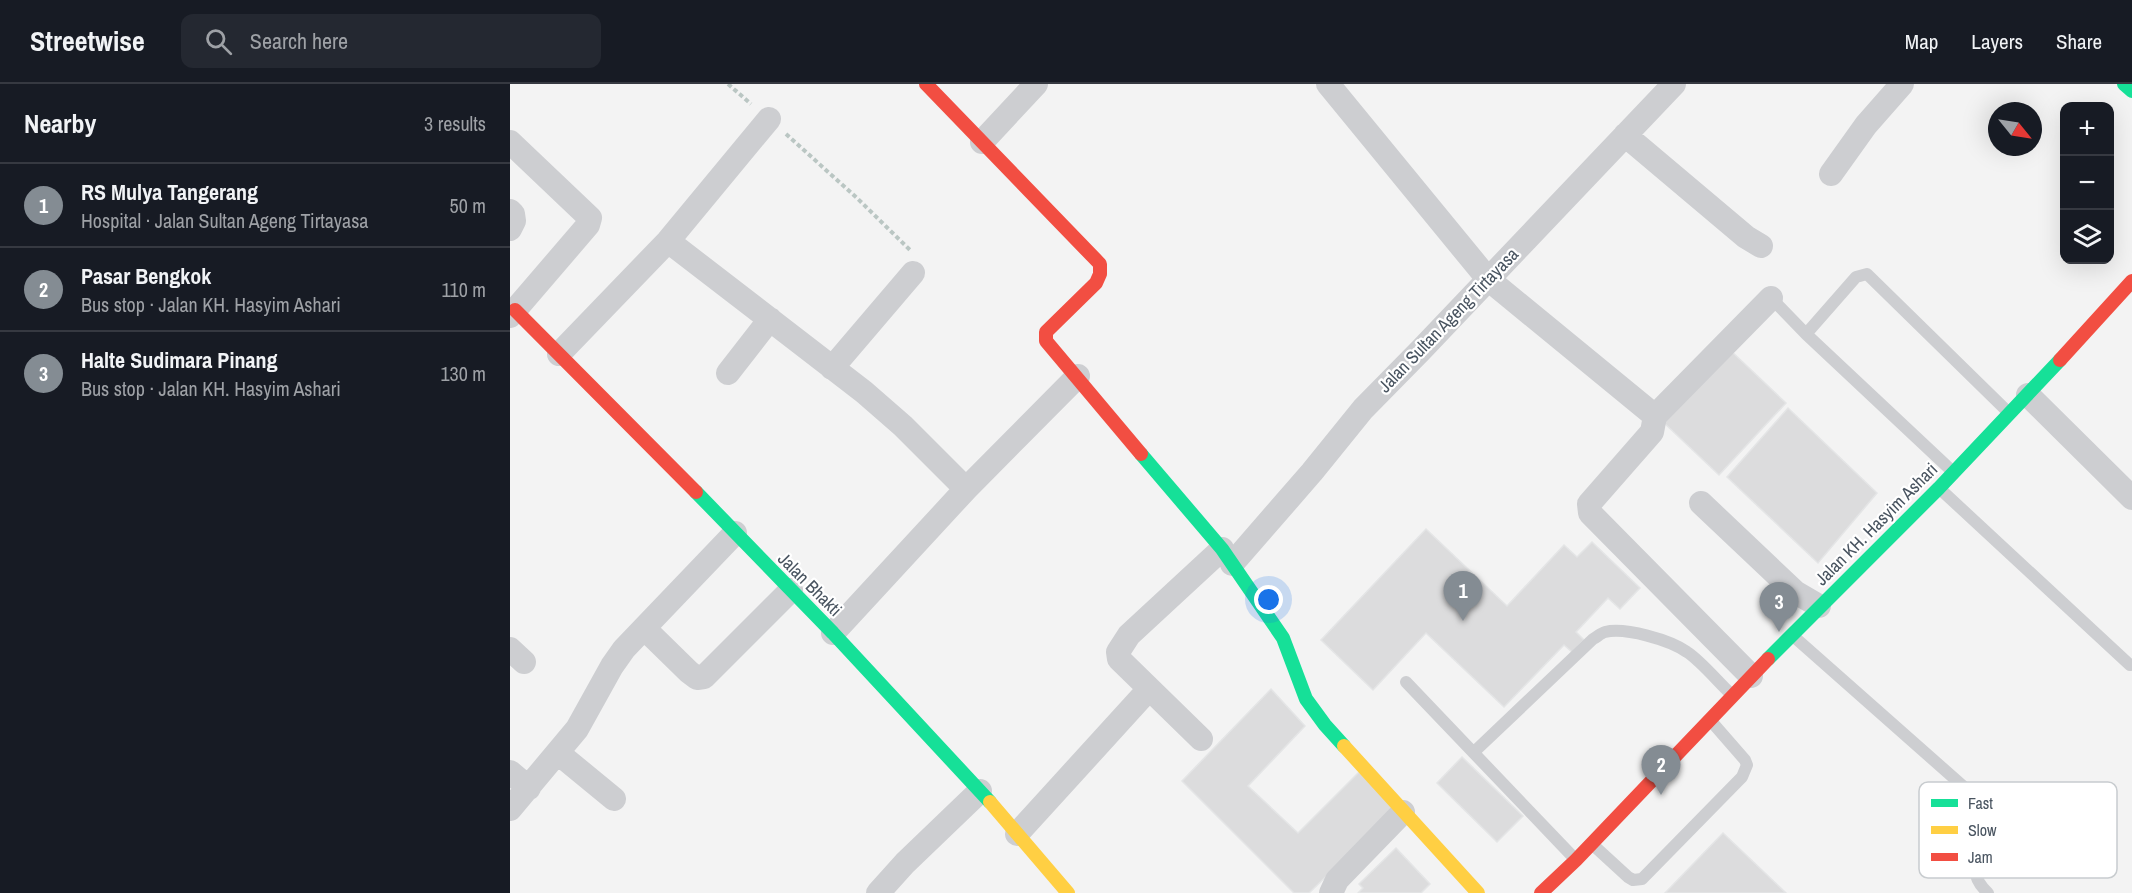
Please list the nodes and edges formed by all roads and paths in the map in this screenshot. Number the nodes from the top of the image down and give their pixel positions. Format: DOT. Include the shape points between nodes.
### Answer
graph roads {
  1 [pos="728,84"];
  2 [pos="926,84"];
  3 [pos="1036,84"];
  4 [pos="1328,84"];
  5 [pos="1674,84"];
  6 [pos="1902,84"];
  7 [pos="2124,84"];
  8 [pos="2132,91"];
  9 [pos="769,119"];
  10 [pos="1625,135"];
  11 [pos="510,142"];
  12 [pos="982,142"];
  13 [pos="1831,174"];
  14 [pos="510,211"];
  15 [pos="510,230"];
  16 [pos="668,241"];
  17 [pos="1761,246"];
  18 [pos="913,273"];
  19 [pos="1488,279"];
  20 [pos="2132,281"];
  21 [pos="1771,298"];
  22 [pos="513,313"];
  23 [pos="770,319"];
  24 [pos="1806,334"];
  25 [pos="560,354"];
  26 [pos="832,368"];
  27 [pos="728,373"];
  28 [pos="1078,376"];
  29 [pos="2028,395"];
  30 [pos="2009,412"];
  31 [pos="1655,416"];
  32 [pos="1954,472"];
  33 [pos="1939,488"];
  34 [pos="966,489"];
  35 [pos="2132,498"];
  36 [pos="1701,503"];
  37 [pos="735,533"];
  38 [pos="1227,557"];
  39 [pos="791,591"];
  40 [pos="1819,606"];
  41 [pos="645,629"];
  42 [pos="833,633"];
  43 [pos="1791,634"];
  44 [pos="2130,665"];
  45 [pos="1751,676"];
  46 [pos="1406,682"];
  47 [pos="1149,689"];
  48 [pos="1731,695"];
  49 [pos="1710,720"];
  50 [pos="1201,739"];
  51 [pos="1474,752"];
  52 [pos="558,753"];
  53 [pos="510,772"];
  54 [pos="1958,782"];
  55 [pos="528,788"];
  56 [pos="980,791"];
  57 [pos="614,799"];
  58 [pos="510,809"];
  59 [pos="1403,812"];
  60 [pos="1017,834"];
  61 [pos="1592,843"];
  62 [pos="1576,860"];
  63 [pos="1977,878"];
  64 [pos="878,893"];
  65 [pos="1068,893"];
  66 [pos="1331,893"];
  67 [pos="1478,893"];
  68 [pos="1541,893"];
  69 [pos="1988,893"];
  1 -- 9 [label="path"];
  2 -- 12 [label="street"];
  3 -- 12 [label="street"];
  4 -- 19 [label="street"];
  5 -- 10 [label="street, Jalan Sultan Ageng Tirtayasa"];
  6 -- 13 [label="street"];
  7 -- 8 [label="street"];
  9 -- 16 [label="street"];
  9 -- 18 [label="path" via="903,241 917,259"];
  10 -- 17 [label="street"];
  10 -- 19 [label="street, Jalan Sultan Ageng Tirtayasa"];
  11 -- 22 [label="street" via="590,218"];
  12 -- 28 [label="street" via="1100,264 1096,283 1044,336"];
  14 -- 15 [label="street" via="514,221"];
  16 -- 23 [label="street"];
  16 -- 25 [label="street"];
  18 -- 26 [label="street"];
  19 -- 31 [label="street"];
  19 -- 38 [label="street, Jalan Sultan Ageng Tirtayasa" via="1363,409 1312,472"];
  20 -- 29 [label="street, Jalan KH. Hasyim Ashari"];
  21 -- 24 [label="lane"];
  21 -- 31 [label="street"];
  22 -- 25 [label="street, Jalan Bhakti"];
  23 -- 26 [label="street"];
  23 -- 27 [label="street"];
  24 -- 30 [label="lane" via="1856,276 1867,274"];
  24 -- 32 [label="lane"];
  25 -- 37 [label="street, Jalan Bhakti"];
  26 -- 34 [label="street" via="903,426"];
  28 -- 34 [label="street"];
  28 -- 38 [label="street"];
  29 -- 30 [label="street, Jalan KH. Hasyim Ashari"];
  29 -- 35 [label="street"];
  30 -- 32 [label="street, Jalan KH. Hasyim Ashari"];
  31 -- 45 [label="street" via="1652,432 1589,504 1590,513"];
  32 -- 33 [label="street, Jalan KH. Hasyim Ashari"];
  33 -- 40 [label="street, Jalan KH. Hasyim Ashari"];
  33 -- 44 [label="lane"];
  34 -- 42 [label="street"];
  36 -- 40 [label="street" via="1795,592"];
  37 -- 39 [label="street, Jalan Bhakti"];
  37 -- 41 [label="street"];
  38 -- 47 [label="street, Jalan Sultan Ageng Tirtayasa" via="1123,642 1119,659"];
  38 -- 59 [label="street" via="1283,638 1306,699 1324,725"];
  39 -- 41 [label="street" via="704,676 697,678"];
  39 -- 42 [label="street, Jalan Bhakti"];
  40 -- 43 [label="street, Jalan KH. Hasyim Ashari"];
  41 -- 52 [label="street" via="612,666 577,729"];
  42 -- 56 [label="street, Jalan Bhakti"];
  43 -- 45 [label="street, Jalan KH. Hasyim Ashari"];
  43 -- 54 [label="lane"];
  45 -- 48 [label="street, Jalan KH. Hasyim Ashari"];
  46 -- 51 [label="lane"];
  47 -- 50 [label="street"];
  47 -- 60 [label="street"];
  48 -- 49 [label="street, Jalan KH. Hasyim Ashari"];
  48 -- 51 [label="lane" via="1688,652 1669,642 1643,635 1603,632"];
  49 -- 61 [label="street, Jalan KH. Hasyim Ashari"];
  49 -- 61 [label="lane" via="1745,760 1742,777 1642,879 1628,877"];
  51 -- 62 [label="lane"];
  52 -- 55 [label="street"];
  52 -- 57 [label="street"];
  53 -- 55 [label="street"];
  55 -- 58 [label="street"];
  56 -- 60 [label="street, Jalan Bhakti"];
  56 -- 64 [label="street"];
  59 -- 66 [label="street" via="1337,880"];
  59 -- 67 [label="street"];
  60 -- 65 [label="street, Jalan Bhakti"];
  61 -- 62 [label="street, Jalan KH. Hasyim Ashari"];
  62 -- 68 [label="street, Jalan KH. Hasyim Ashari"];
  63 -- 69 [label="lane"];
}
